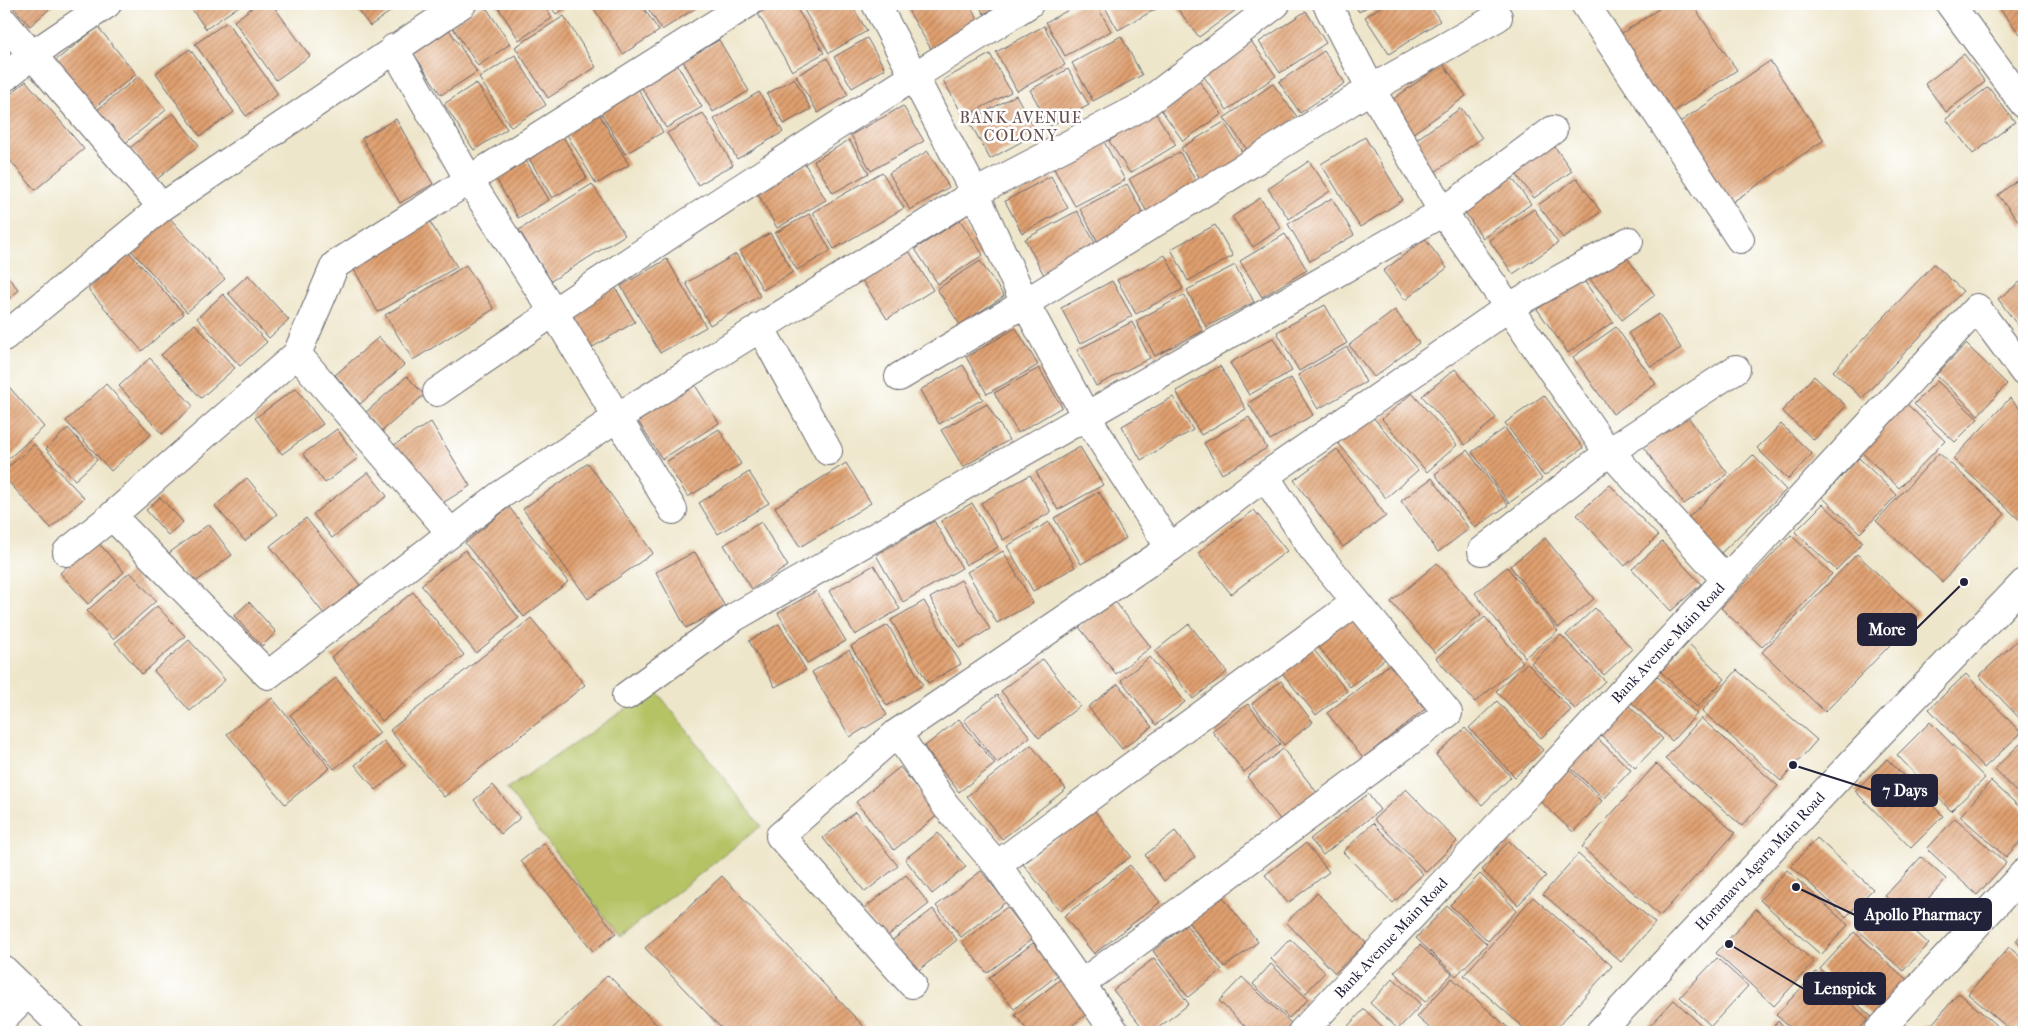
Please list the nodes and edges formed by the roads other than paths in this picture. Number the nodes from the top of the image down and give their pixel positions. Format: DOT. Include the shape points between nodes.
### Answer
graph roads {
  1 [pos="107,4"];
  2 [pos="462,4"];
  3 [pos="747,4"];
  4 [pos="876,4"];
  5 [pos="1029,4"];
  6 [pos="1276,4"];
  7 [pos="1327,4"];
  8 [pos="1586,4"];
  9 [pos="1950,4"];
  10 [pos="1498,18"];
  11 [pos="4,22"];
  12 [pos="394,48"];
  13 [pos="32,55"];
  14 [pos="913,76"];
  15 [pos="4,78"];
  16 [pos="1371,89"];
  17 [pos="2024,104"];
  18 [pos="1553,130"];
  19 [pos="469,180"];
  20 [pos="975,193"];
  21 [pos="162,207"];
  22 [pos="1443,212"];
  23 [pos="1740,239"];
  24 [pos="1629,241"];
  25 [pos="1025,303"];
  26 [pos="1509,307"];
  27 [pos="553,311"];
  28 [pos="760,327"];
  29 [pos="4,337"];
  30 [pos="297,354"];
  31 [pos="1736,368"];
  32 [pos="2024,372"];
  33 [pos="899,377"];
  34 [pos="437,392"];
  35 [pos="1086,416"];
  36 [pos="618,417"];
  37 [pos="828,451"];
  38 [pos="1609,452"];
  39 [pos="1265,476"];
  40 [pos="673,510"];
  41 [pos="112,516"];
  42 [pos="451,533"];
  43 [pos="1170,548"];
  44 [pos="1482,551"];
  45 [pos="67,552"];
  46 [pos="1726,580"];
  47 [pos="2024,583"];
  48 [pos="1356,602"];
  49 [pos="626,696"];
  50 [pos="897,733"];
  51 [pos="997,866"];
  52 [pos="2024,873"];
  53 [pos="4,970"];
  54 [pos="912,984"];
  55 [pos="1081,984"];
  56 [pos="28,993"];
  57 [pos="4,1017"];
  58 [pos="68,1032"];
  59 [pos="1114,1032"];
  60 [pos="1302,1032"];
  61 [pos="1600,1032"];
  62 [pos="1878,1032"];
  1 -- 13 [label="street"];
  2 -- 12 [label="street"];
  3 -- 19 [label="street"];
  4 -- 14 [label="street"];
  5 -- 14 [label="street"];
  6 -- 20 [label="street" via="1140,107"];
  7 -- 16 [label="street"];
  8 -- 23 [label="street"];
  9 -- 17 [label="street"];
  10 -- 16 [label="street"];
  11 -- 13 [label="street"];
  12 -- 19 [label="street"];
  12 -- 21 [label="street"];
  13 -- 15 [label="street"];
  13 -- 21 [label="street"];
  14 -- 20 [label="street"];
  14 -- 27 [label="street"];
  16 -- 22 [label="street"];
  16 -- 25 [label="street"];
  18 -- 22 [label="street"];
  19 -- 27 [label="street"];
  19 -- 30 [label="street" via="336,265"];
  20 -- 25 [label="street"];
  20 -- 28 [label="street"];
  21 -- 29 [label="street"];
  22 -- 26 [label="street"];
  22 -- 35 [label="street"];
  24 -- 26 [label="street"];
  25 -- 33 [label="street"];
  25 -- 35 [label="street"];
  26 -- 38 [label="street"];
  26 -- 39 [label="street"];
  27 -- 34 [label="street"];
  27 -- 36 [label="street"];
  28 -- 36 [label="street"];
  28 -- 37 [label="street"];
  30 -- 41 [label="street"];
  30 -- 42 [label="street"];
  31 -- 38 [label="street"];
  32 -- 46 [label="street, Bank Avenue Main Road" via="1977,308"];
  35 -- 43 [label="street"];
  35 -- 49 [label="street" via="735,617"];
  36 -- 40 [label="street"];
  36 -- 42 [label="street" via="499,496"];
  38 -- 44 [label="street"];
  38 -- 46 [label="street"];
  39 -- 43 [label="street"];
  39 -- 48 [label="street" via="1312,548"];
  41 -- 42 [label="street" via="268,674"];
  41 -- 45 [label="street"];
  43 -- 50 [label="street"];
  46 -- 60 [label="street, Bank Avenue Main Road"];
  47 -- 61 [label="street, Horamavu Agara Main Road"];
  48 -- 51 [label="street"];
  48 -- 55 [label="street" via="1448,713"];
  50 -- 51 [label="street" via="946,806"];
  50 -- 54 [label="street" via="780,836"];
  51 -- 55 [label="street"];
  52 -- 62 [label="street"];
  53 -- 56 [label="street"];
  55 -- 59 [label="street"];
  56 -- 57 [label="street"];
  56 -- 58 [label="street"];
}
